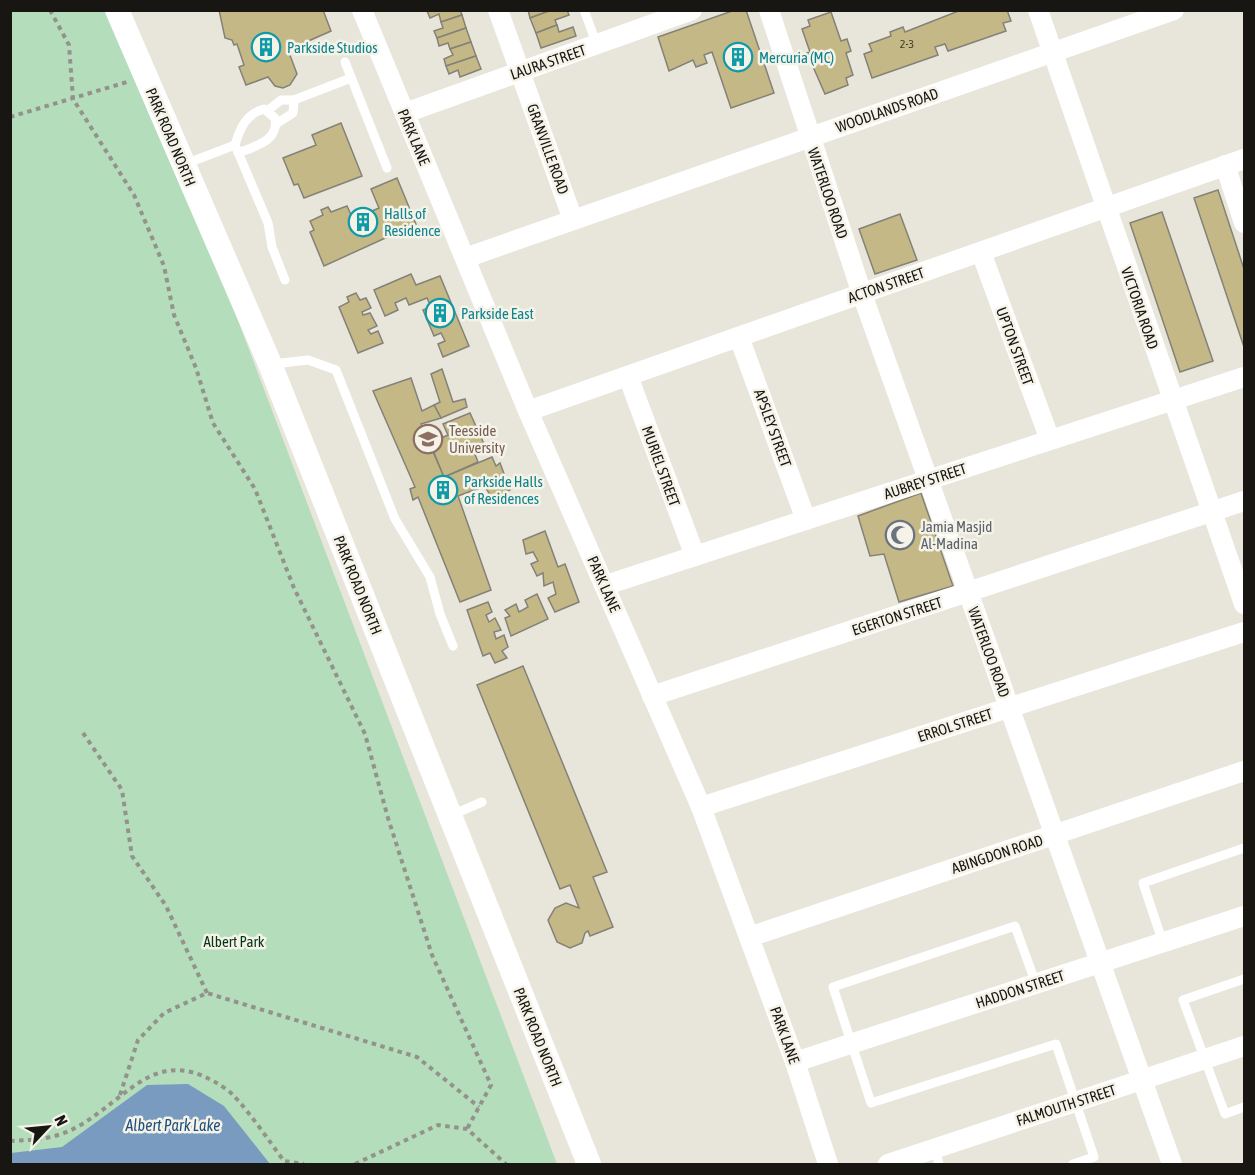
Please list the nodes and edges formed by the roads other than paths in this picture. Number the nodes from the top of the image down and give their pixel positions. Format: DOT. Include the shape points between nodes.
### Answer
graph roads {
  1 [pos="117,10"];
  2 [pos="362,10"];
  3 [pos="498,10"];
  4 [pos="585,10"];
  5 [pos="692,10"];
  6 [pos="769,10"];
  7 [pos="1038,10"];
  8 [pos="1174,10"];
  9 [pos="597,45"];
  10 [pos="1052,53"];
  11 [pos="345,62"];
  12 [pos="520,72"];
  13 [pos="351,78"];
  14 [pos="294,100"];
  15 [pos="267,111"];
  16 [pos="405,114"];
  17 [pos="276,124"];
  18 [pos="810,138"];
  19 [pos="237,149"];
  20 [pos="1245,159"];
  21 [pos="183,165"];
  22 [pos="1225,165"];
  23 [pos="387,168"];
  24 [pos="1105,208"];
  25 [pos="573,220"];
  26 [pos="1245,223"];
  27 [pos="981,252"];
  28 [pos="465,258"];
  29 [pos="285,280"];
  30 [pos="862,294"];
  31 [pos="739,337"];
  32 [pos="270,364"];
  33 [pos="628,376"];
  34 [pos="1245,377"];
  35 [pos="1173,400"];
  36 [pos="528,411"];
  37 [pos="1050,440"];
  38 [pos="928,480"];
  39 [pos="1245,501"];
  40 [pos="1212,512"];
  41 [pos="806,520"];
  42 [pos="694,556"];
  43 [pos="606,585"];
  44 [pos="968,592"];
  45 [pos="1245,604"];
  46 [pos="1245,632"];
  47 [pos="453,646"];
  48 [pos="652,696"];
  49 [pos="1009,708"];
  50 [pos="1245,771"];
  51 [pos="482,802"];
  52 [pos="700,807"];
  53 [pos="450,816"];
  54 [pos="1055,835"];
  55 [pos="1245,848"];
  56 [pos="1245,916"];
  57 [pos="749,937"];
  58 [pos="1163,943"];
  59 [pos="1101,963"];
  60 [pos="1245,979"];
  61 [pos="1036,984"];
  62 [pos="852,1044"];
  63 [pos="1245,1046"];
  64 [pos="1205,1059"];
  65 [pos="795,1062"];
  66 [pos="1142,1080"];
  67 [pos="1076,1102"];
  68 [pos="1245,1107"];
  69 [pos="937,1157"];
  70 [pos="589,1164"];
  71 [pos="828,1164"];
  72 [pos="888,1164"];
  73 [pos="1073,1164"];
  74 [pos="1173,1164"];
  1 -- 21 [label="street, PARK ROAD NORTH"];
  2 -- 16 [label="street, PARK LANE"];
  3 -- 12 [label="street, GRANVILLE ROAD"];
  4 -- 9 [label="lane"];
  5 -- 9 [label="street, LAURA STREET"];
  6 -- 18 [label="street, WATERLOO ROAD"];
  7 -- 10 [label="street, VICTORIA ROAD"];
  8 -- 10 [label="street, WOODLANDS ROAD"];
  9 -- 12 [label="street, LAURA STREET"];
  10 -- 18 [label="street, WOODLANDS ROAD"];
  10 -- 24 [label="street, VICTORIA ROAD"];
  11 -- 13 [label="lane"];
  12 -- 16 [label="street, LAURA STREET"];
  12 -- 25 [label="street, GRANVILLE ROAD"];
  13 -- 14 [label="lane"];
  13 -- 23 [label="lane"];
  14 -- 15 [label="lane" via="280,100"];
  14 -- 17 [label="lane" via="293,113"];
  15 -- 17 [label="lane"];
  15 -- 19 [label="lane" via="257,111 248,117 239,130"];
  16 -- 28 [label="street, PARK LANE"];
  17 -- 19 [label="lane" via="266,142"];
  18 -- 25 [label="street, WOODLANDS ROAD"];
  18 -- 30 [label="street, WATERLOO ROAD"];
  19 -- 21 [label="lane"];
  19 -- 29 [label="lane" via="268,223"];
  20 -- 22 [label="street, ACTON STREET"];
  21 -- 32 [label="street, PARK ROAD NORTH"];
  22 -- 24 [label="street, ACTON STREET"];
  22 -- 26 [label="street"];
  24 -- 27 [label="street, ACTON STREET"];
  24 -- 35 [label="street, VICTORIA ROAD"];
  25 -- 28 [label="street, WOODLANDS ROAD"];
  27 -- 30 [label="street, ACTON STREET"];
  27 -- 37 [label="street, UPTON STREET"];
  28 -- 36 [label="street, PARK LANE"];
  30 -- 31 [label="street, ACTON STREET"];
  30 -- 38 [label="street, WATERLOO ROAD"];
  31 -- 33 [label="street, ACTON STREET"];
  31 -- 41 [label="street, APSLEY STREET"];
  32 -- 47 [label="lane" via="308,360 336,370 395,519 430,577"];
  32 -- 53 [label="street, PARK ROAD NORTH"];
  33 -- 36 [label="street, ACTON STREET"];
  33 -- 42 [label="street, MURIEL STREET"];
  34 -- 35 [label="street, AUBREY STREET"];
  35 -- 37 [label="street, AUBREY STREET"];
  35 -- 40 [label="street, VICTORIA ROAD"];
  36 -- 43 [label="street, PARK LANE"];
  37 -- 38 [label="street, AUBREY STREET"];
  38 -- 41 [label="street, AUBREY STREET"];
  38 -- 44 [label="street, WATERLOO ROAD"];
  39 -- 40 [label="street, EGERTON STREET"];
  40 -- 44 [label="street, EGERTON STREET"];
  40 -- 45 [label="street, VICTORIA ROAD"];
  41 -- 42 [label="street, AUBREY STREET"];
  42 -- 43 [label="street, AUBREY STREET"];
  43 -- 48 [label="street, PARK LANE"];
  44 -- 48 [label="street, EGERTON STREET"];
  44 -- 49 [label="street, WATERLOO ROAD"];
  46 -- 49 [label="street, ERROL STREET"];
  48 -- 52 [label="street, PARK LANE"];
  49 -- 52 [label="street, ERROL STREET"];
  49 -- 54 [label="street, WATERLOO ROAD"];
  50 -- 54 [label="street, ABINGDON ROAD"];
  51 -- 53 [label="lane"];
  52 -- 57 [label="street, PARK LANE"];
  53 -- 70 [label="street, PARK ROAD NORTH"];
  54 -- 57 [label="street, ABINGDON ROAD"];
  54 -- 59 [label="street, WATERLOO ROAD"];
  55 -- 58 [label="lane" via="1143,883"];
  56 -- 58 [label="street, HADDON STREET"];
  57 -- 65 [label="street, PARK LANE"];
  58 -- 59 [label="street, HADDON STREET"];
  59 -- 61 [label="street, HADDON STREET"];
  59 -- 66 [label="street, WATERLOO ROAD"];
  60 -- 64 [label="lane" via="1184,1000"];
  61 -- 62 [label="street, HADDON STREET"];
  61 -- 62 [label="lane" via="1015,926 833,987"];
  62 -- 65 [label="street, HADDON STREET"];
  62 -- 67 [label="lane" via="871,1103 1056,1044"];
  63 -- 64 [label="street, FALMOUTH STREET"];
  64 -- 66 [label="street, FALMOUTH STREET"];
  64 -- 68 [label="lane" via="1225,1114"];
  65 -- 71 [label="street, PARK LANE"];
  66 -- 67 [label="street, FALMOUTH STREET"];
  66 -- 74 [label="street, WATERLOO ROAD"];
  67 -- 69 [label="street, FALMOUTH STREET"];
  67 -- 73 [label="lane" via="1094,1157"];
  69 -- 72 [label="street, FALMOUTH STREET"];
}
